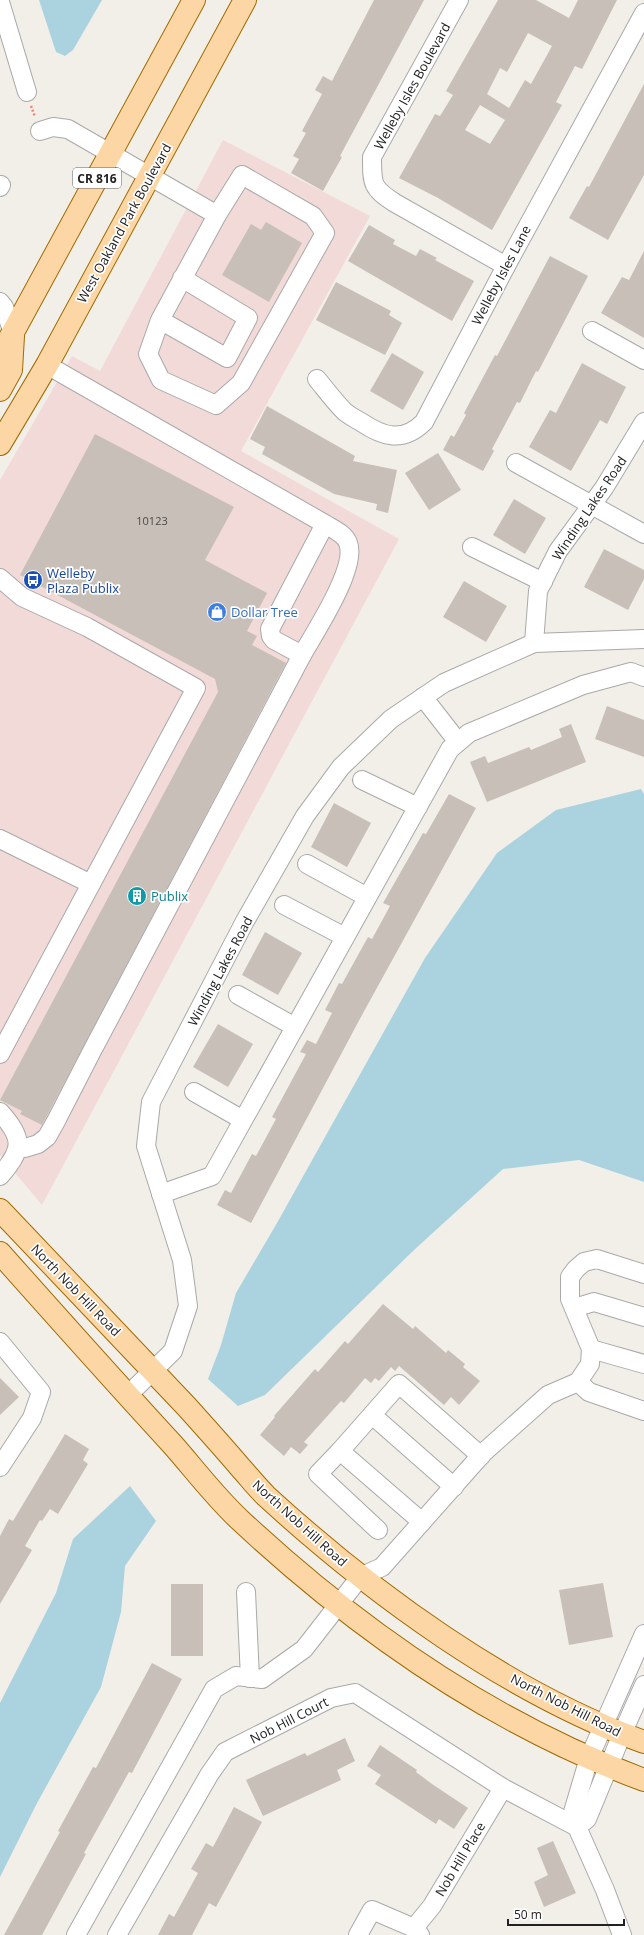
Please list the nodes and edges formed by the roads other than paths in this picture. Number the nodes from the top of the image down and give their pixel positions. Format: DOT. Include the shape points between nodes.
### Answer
graph roads {
  1 [pos="194,0"];
  2 [pos="245,0"];
  3 [pos="460,0"];
  4 [pos="0,2"];
  5 [pos="644,13"];
  6 [pos="27,92"];
  7 [pos="40,131"];
  8 [pos="111,152"];
  9 [pos="149,176"];
  10 [pos="217,215"];
  11 [pos="506,266"];
  12 [pos="182,278"];
  13 [pos="0,302"];
  14 [pos="160,320"];
  15 [pos="592,331"];
  16 [pos="14,333"];
  17 [pos="0,356"];
  18 [pos="644,360"];
  19 [pos="47,365"];
  20 [pos="317,379"];
  21 [pos="0,390"];
  22 [pos="644,422"];
  23 [pos="0,444"];
  24 [pos="516,463"];
  25 [pos="592,504"];
  26 [pos="325,524"];
  27 [pos="644,534"];
  28 [pos="472,547"];
  29 [pos="0,578"];
  30 [pos="543,582"];
  31 [pos="644,639"];
  32 [pos="534,643"];
  33 [pos="302,656"];
  34 [pos="644,677"];
  35 [pos="423,697"];
  36 [pos="458,742"];
  37 [pos="362,780"];
  38 [pos="418,807"];
  39 [pos="0,839"];
  40 [pos="307,864"];
  41 [pos="91,884"];
  42 [pos="367,897"];
  43 [pos="284,905"];
  44 [pos="345,937"];
  45 [pos="238,995"];
  46 [pos="295,1027"];
  47 [pos="0,1054"];
  48 [pos="194,1092"];
  49 [pos="0,1112"];
  50 [pos="243,1120"];
  51 [pos="18,1145"];
  52 [pos="0,1176"];
  53 [pos="161,1194"];
  54 [pos="0,1210"];
  55 [pos="0,1253"];
  56 [pos="644,1274"];
  57 [pos="574,1308"];
  58 [pos="644,1317"];
  59 [pos="0,1342"];
  60 [pos="591,1349"];
  61 [pos="644,1364"];
  62 [pos="153,1372"];
  63 [pos="578,1382"];
  64 [pos="127,1396"];
  65 [pos="644,1411"];
  66 [pos="372,1415"];
  67 [pos="340,1451"];
  68 [pos="481,1456"];
  69 [pos="0,1467"];
  70 [pos="454,1487"];
  71 [pos="422,1522"];
  72 [pos="378,1530"];
  73 [pos="360,1577"];
  74 [pos="246,1592"];
  75 [pos="338,1605"];
  76 [pos="641,1644"];
  77 [pos="250,1678"];
  78 [pos="644,1685"];
  79 [pos="640,1700"];
  80 [pos="612,1729"];
  81 [pos="644,1742"];
  82 [pos="598,1762"];
  83 [pos="644,1780"];
  84 [pos="503,1788"];
  85 [pos="577,1827"];
  86 [pos="417,1932"];
  87 [pos="76,1935"];
  88 [pos="117,1935"];
  89 [pos="358,1935"];
  90 [pos="622,1935"];
  1 -- 8 [label="main road, CR 816"];
  2 -- 9 [label="main road, West Oakland Park Boulevard / CR 816"];
  3 -- 11 [label="street, Welleby Isles Boulevard" via="372,157 372,176 378,192 395,204"];
  4 -- 6 [label="street"];
  5 -- 11 [label="street, Welleby Isles Lane"];
  7 -- 8 [label="street" via="54,127 68,129"];
  8 -- 9 [label="street"];
  8 -- 16 [label="main road, CR 816"];
  9 -- 10 [label="street"];
  9 -- 19 [label="main road, West Oakland Park Boulevard / CR 816"];
  10 -- 12 [label="street"];
  10 -- 14 [label="street" via="242,175 313,216 325,233 241,383 216,405 161,380 148,354"];
  11 -- 20 [label="street, Welleby Isles Lane" via="424,422 416,430 392,436 366,426 346,413"];
  12 -- 14 [label="street"];
  12 -- 14 [label="street" via="248,318 227,358"];
  13 -- 16 [label="street"];
  15 -- 18 [label="street"];
  16 -- 17 [label="main road, CR 816"];
  16 -- 21 [label="main road" via="11,370"];
  19 -- 23 [label="main road, West Oakland Park Boulevard / CR 816"];
  19 -- 26 [label="street"];
  22 -- 25 [label="street, Winding Lakes Road"];
  24 -- 25 [label="street"];
  25 -- 27 [label="street"];
  25 -- 30 [label="street, Winding Lakes Road" via="558,551"];
  26 -- 33 [label="street" via="340,532 348,543 350,558 344,578"];
  26 -- 33 [label="street" via="270,629 274,640"];
  28 -- 30 [label="street"];
  29 -- 41 [label="street" via="22,597 87,627 196,688"];
  30 -- 32 [label="street, Winding Lakes Road" via="538,591"];
  31 -- 32 [label="street, Winding Lakes Road"];
  32 -- 35 [label="street, Winding Lakes Road" via="444,683"];
  33 -- 51 [label="street" via="47,1137 38,1144 25,1148"];
  34 -- 36 [label="street" via="631,672 584,685 469,733"];
  35 -- 36 [label="street"];
  35 -- 53 [label="street, Winding Lakes Road" via="391,719 341,767 305,816 245,921 151,1102 146,1146"];
  36 -- 38 [label="street" via="450,749"];
  37 -- 38 [label="street"];
  38 -- 42 [label="street"];
  39 -- 41 [label="street"];
  40 -- 42 [label="street"];
  41 -- 47 [label="street"];
  42 -- 44 [label="street"];
  43 -- 44 [label="street"];
  44 -- 46 [label="street"];
  45 -- 46 [label="street"];
  46 -- 50 [label="street"];
  48 -- 50 [label="street"];
  49 -- 51 [label="street" via="13,1126"];
  50 -- 53 [label="street" via="212,1176"];
  51 -- 52 [label="street" via="15,1157"];
  53 -- 62 [label="street, Winding Lakes Road" via="182,1260 188,1306 173,1351"];
  54 -- 62 [label="main road, North Nob Hill Road"];
  55 -- 64 [label="main road"];
  56 -- 57 [label="street" via="597,1259 584,1262 570,1276 570,1299"];
  57 -- 58 [label="street" via="594,1302"];
  57 -- 60 [label="street"];
  59 -- 69 [label="street" via="41,1392 32,1418"];
  60 -- 61 [label="street"];
  60 -- 63 [label="street" via="590,1364"];
  62 -- 64 [label="street, Winding Lakes Road"];
  62 -- 73 [label="main road, North Nob Hill Road" via="264,1494"];
  63 -- 65 [label="street" via="589,1392"];
  63 -- 68 [label="street" via="548,1395"];
  64 -- 75 [label="main road" via="239,1520"];
  66 -- 67 [label="street"];
  66 -- 68 [label="street" via="399,1384"];
  66 -- 70 [label="street"];
  67 -- 71 [label="street"];
  67 -- 72 [label="street" via="318,1474"];
  68 -- 70 [label="street"];
  70 -- 71 [label="street"];
  71 -- 73 [label="street" via="382,1567"];
  73 -- 75 [label="street"];
  73 -- 80 [label="main road, North Nob Hill Road" via="439,1633 501,1672 554,1702"];
  74 -- 77 [label="street"];
  75 -- 77 [label="street" via="304,1649 262,1679"];
  75 -- 82 [label="main road" via="406,1655 483,1703"];
  76 -- 80 [label="street"];
  77 -- 87 [label="street" via="236,1676 214,1689"];
  78 -- 79 [label="street"];
  79 -- 80 [label="street"];
  80 -- 81 [label="main road, North Nob Hill Road"];
  80 -- 82 [label="street"];
  82 -- 83 [label="main road"];
  82 -- 85 [label="street" via="587,1819"];
  84 -- 85 [label="street, Nob Hill Court"];
  84 -- 86 [label="street, Nob Hill Place"];
  84 -- 88 [label="street, Nob Hill Court" via="355,1693 331,1698 225,1752 209,1775"];
  85 -- 90 [label="street"];
  86 -- 89 [label="street, Nob Hill Place" via="372,1910"];
}
